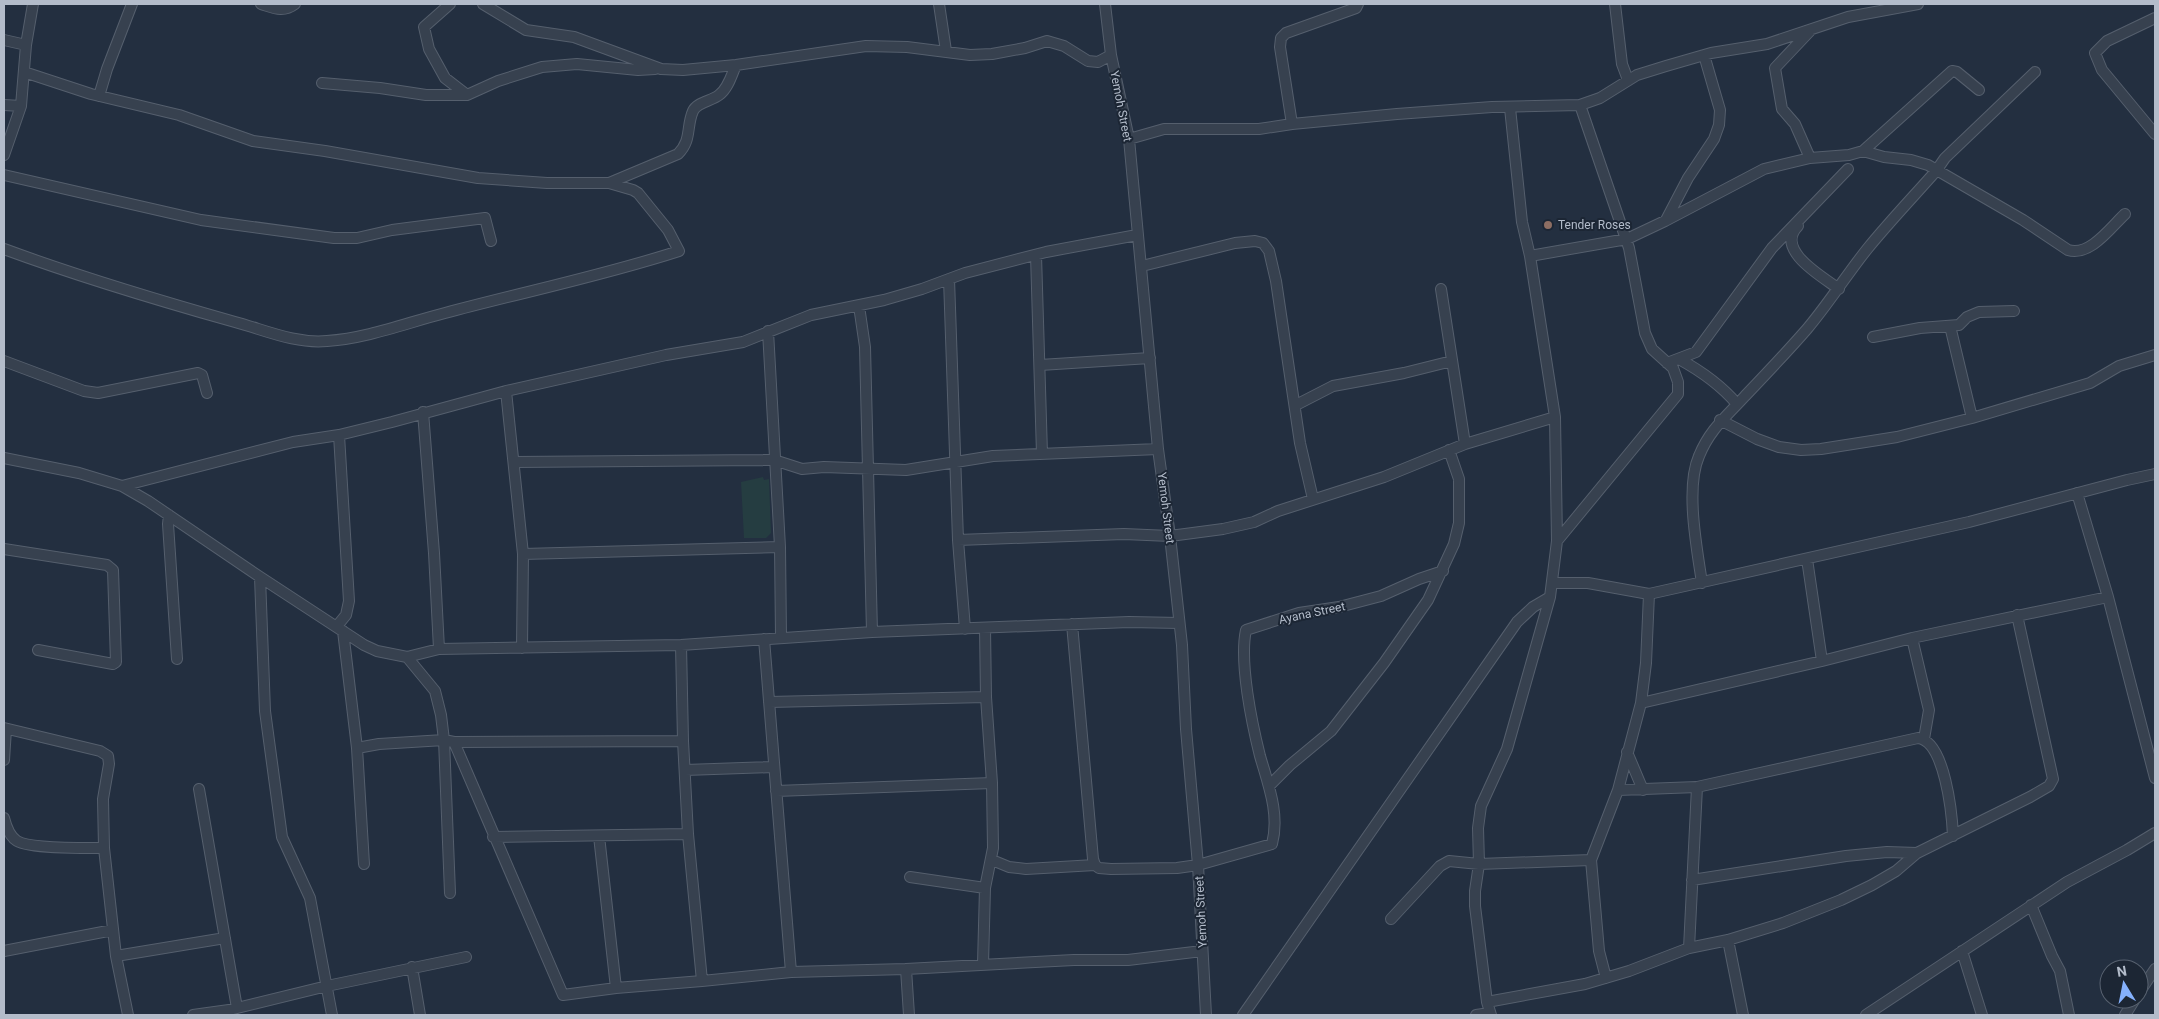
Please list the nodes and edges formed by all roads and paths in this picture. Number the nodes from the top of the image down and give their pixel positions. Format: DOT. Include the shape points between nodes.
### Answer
graph roads {
  1 [pos="33,4"];
  2 [pos="132,4"];
  3 [pos="261,4"];
  4 [pos="295,4"];
  5 [pos="450,4"];
  6 [pos="483,4"];
  7 [pos="939,4"];
  8 [pos="1105,4"];
  9 [pos="1358,4"];
  10 [pos="1615,4"];
  11 [pos="1918,4"];
  12 [pos="2155,18"];
  13 [pos="1812,28"];
  14 [pos="4,40"];
  15 [pos="26,45"];
  16 [pos="946,52"];
  17 [pos="1111,55"];
  18 [pos="1704,55"];
  19 [pos="736,65"];
  20 [pos="661,69"];
  21 [pos="24,72"];
  22 [pos="2035,72"];
  23 [pos="1628,80"];
  24 [pos="322,83"];
  25 [pos="1979,90"];
  26 [pos="467,95"];
  27 [pos="99,96"];
  28 [pos="4,106"];
  29 [pos="21,106"];
  30 [pos="1580,106"];
  31 [pos="1510,108"];
  32 [pos="1292,124"];
  33 [pos="2155,134"];
  34 [pos="1129,139"];
  35 [pos="1863,151"];
  36 [pos="4,155"];
  37 [pos="1829,156"];
  38 [pos="1810,158"];
  39 [pos="1848,169"];
  40 [pos="1936,171"];
  41 [pos="4,175"];
  42 [pos="609,183"];
  43 [pos="2125,214"];
  44 [pos="1665,221"];
  45 [pos="1137,235"];
  46 [pos="1627,239"];
  47 [pos="491,241"];
  48 [pos="4,249"];
  49 [pos="1036,255"];
  50 [pos="1530,256"];
  51 [pos="1142,266"];
  52 [pos="949,279"];
  53 [pos="1839,289"];
  54 [pos="1441,290"];
  55 [pos="858,306"];
  56 [pos="2014,311"];
  57 [pos="1950,326"];
  58 [pos="768,331"];
  59 [pos="1873,337"];
  60 [pos="2155,355"];
  61 [pos="1150,358"];
  62 [pos="1678,358"];
  63 [pos="4,361"];
  64 [pos="1452,361"];
  65 [pos="1667,363"];
  66 [pos="1040,365"];
  67 [pos="506,391"];
  68 [pos="206,393"];
  69 [pos="1737,404"];
  70 [pos="1296,405"];
  71 [pos="423,412"];
  72 [pos="1555,417"];
  73 [pos="1972,418"];
  74 [pos="1720,420"];
  75 [pos="338,435"];
  76 [pos="1465,444"];
  77 [pos="1158,449"];
  78 [pos="1449,450"];
  79 [pos="1042,454"];
  80 [pos="4,458"];
  81 [pos="774,460"];
  82 [pos="514,462"];
  83 [pos="956,462"];
  84 [pos="868,470"];
  85 [pos="2155,474"];
  86 [pos="122,486"];
  87 [pos="2077,493"];
  88 [pos="1313,499"];
  89 [pos="169,515"];
  90 [pos="1170,536"];
  91 [pos="958,540"];
  92 [pos="1557,541"];
  93 [pos="780,547"];
  94 [pos="4,549"];
  95 [pos="524,554"];
  96 [pos="1807,558"];
  97 [pos="1442,571"];
  98 [pos="260,577"];
  99 [pos="1553,583"];
  100 [pos="1702,583"];
  101 [pos="1649,594"];
  102 [pos="1550,597"];
  103 [pos="2108,597"];
  104 [pos="2017,615"];
  105 [pos="1179,622"];
  106 [pos="1072,624"];
  107 [pos="340,628"];
  108 [pos="965,628"];
  109 [pos="984,628"];
  110 [pos="872,632"];
  111 [pos="781,637"];
  112 [pos="1912,638"];
  113 [pos="764,639"];
  114 [pos="681,645"];
  115 [pos="522,648"];
  116 [pos="439,649"];
  117 [pos="38,650"];
  118 [pos="407,657"];
  119 [pos="177,658"];
  120 [pos="1822,661"];
  121 [pos="986,697"];
  122 [pos="769,702"];
  123 [pos="1641,703"];
  124 [pos="5,729"];
  125 [pos="1924,739"];
  126 [pos="449,741"];
  127 [pos="683,742"];
  128 [pos="357,748"];
  129 [pos="1627,752"];
  130 [pos="4,760"];
  131 [pos="773,767"];
  132 [pos="685,770"];
  133 [pos="2155,778"];
  134 [pos="992,783"];
  135 [pos="1269,786"];
  136 [pos="1697,787"];
  137 [pos="199,789"];
  138 [pos="1618,790"];
  139 [pos="1643,790"];
  140 [pos="776,791"];
  141 [pos="4,818"];
  142 [pos="2155,833"];
  143 [pos="688,834"];
  144 [pos="598,836"];
  145 [pos="1953,836"];
  146 [pos="493,837"];
  147 [pos="104,848"];
  148 [pos="1917,853"];
  149 [pos="992,860"];
  150 [pos="1591,860"];
  151 [pos="364,864"];
  152 [pos="1479,864"];
  153 [pos="1095,865"];
  154 [pos="1198,865"];
  155 [pos="910,877"];
  156 [pos="1692,880"];
  157 [pos="986,888"];
  158 [pos="450,893"];
  159 [pos="2031,905"];
  160 [pos="1391,919"];
  161 [pos="113,930"];
  162 [pos="225,938"];
  163 [pos="1728,940"];
  164 [pos="1689,948"];
  165 [pos="4,951"];
  166 [pos="1202,951"];
  167 [pos="1962,951"];
  168 [pos="116,956"];
  169 [pos="466,957"];
  170 [pos="983,964"];
  171 [pos="412,967"];
  172 [pos="906,969"];
  173 [pos="791,972"];
  174 [pos="1606,978"];
  175 [pos="702,982"];
  176 [pos="327,986"];
  177 [pos="616,988"];
  178 [pos="1487,1002"];
  179 [pos="237,1008"];
  180 [pos="1490,1014"];
  181 [pos="128,1015"];
  182 [pos="193,1015"];
  183 [pos="332,1015"];
  184 [pos="420,1015"];
  185 [pos="909,1015"];
  186 [pos="1206,1015"];
  187 [pos="1243,1015"];
  188 [pos="1476,1015"];
  189 [pos="1743,1015"];
  190 [pos="1866,1015"];
  191 [pos="1982,1015"];
  192 [pos="2069,1015"];
  1 -- 15 [label="street"];
  2 -- 27 [label="street"];
  3 -- 4 [label="street" via="281,10"];
  5 -- 26 [label="street" via="424,26 429,48 445,78"];
  6 -- 20 [label="street" via="526,30 574,37"];
  7 -- 16 [label="street"];
  8 -- 17 [label="street, Yemoh Street"];
  9 -- 32 [label="street" via="1356,8 1286,33 1282,38 1280,47"];
  10 -- 23 [label="street" via="1622,64"];
  11 -- 13 [label="street" via="1848,17"];
  12 -- 33 [label="street" via="2107,41 2095,54 2102,70"];
  13 -- 18 [label="street" via="1766,44"];
  13 -- 38 [label="street" via="1775,68 1782,109 1795,124"];
  14 -- 15 [label="street"];
  15 -- 21 [label="street"];
  16 -- 17 [label="street" via="992,54 1047,41 1064,46 1088,61 1098,62"];
  16 -- 19 [label="street" via="866,46"];
  17 -- 34 [label="street, Yemoh Street"];
  18 -- 23 [label="street"];
  18 -- 44 [label="street" via="1720,110 1719,125 1714,139"];
  19 -- 20 [label="street"];
  19 -- 42 [label="street" via="724,90 693,110 686,147 678,154"];
  20 -- 26 [label="street" via="577,64 542,67"];
  21 -- 27 [label="street"];
  21 -- 29 [label="street"];
  22 -- 40 [label="street" via="1945,158"];
  23 -- 30 [label="street"];
  24 -- 26 [label="street" via="426,95"];
  25 -- 35 [label="street" via="1952,71"];
  27 -- 42 [label="street" via="179,115 253,141 478,178"];
  28 -- 29 [label="street"];
  29 -- 36 [label="street"];
  30 -- 31 [label="street"];
  30 -- 46 [label="street"];
  31 -- 32 [label="street"];
  31 -- 50 [label="street" via="1522,222"];
  32 -- 34 [label="street" via="1259,129 1164,129"];
  34 -- 45 [label="street, Yemoh Street"];
  35 -- 37 [label="street"];
  35 -- 40 [label="street" via="1911,160"];
  37 -- 38 [label="street"];
  37 -- 39 [label="street"];
  38 -- 44 [label="street" via="1764,169"];
  39 -- 53 [label="street" via="1849,176 1794,230 1792,240 1798,257"];
  39 -- 62 [label="street" via="1772,248 1696,352"];
  40 -- 43 [label="street" via="2074,252 2089,247"];
  40 -- 53 [label="street" via="1868,248"];
  41 -- 47 [label="street" via="201,220 334,238 358,238 392,230 485,218"];
  42 -- 48 [label="street" via="638,193 668,230 679,251 398,328 327,342 298,340 272,333 119,288"];
  44 -- 46 [label="street"];
  45 -- 49 [label="street"];
  45 -- 51 [label="street, Yemoh Street"];
  46 -- 50 [label="street"];
  46 -- 65 [label="street" via="1645,332 1652,349"];
  49 -- 52 [label="street"];
  49 -- 66 [label="street"];
  50 -- 72 [label="street"];
  51 -- 61 [label="street, Yemoh Street"];
  51 -- 70 [label="street" via="1235,243 1263,243 1269,251 1276,281"];
  52 -- 55 [label="street"];
  52 -- 83 [label="street"];
  53 -- 69 [label="street" via="1807,329"];
  54 -- 64 [label="street"];
  55 -- 58 [label="street" via="811,315"];
  55 -- 84 [label="street" via="866,347"];
  56 -- 57 [label="street" via="1979,312 1959,325"];
  57 -- 59 [label="street"];
  57 -- 73 [label="street"];
  58 -- 67 [label="street" via="743,342 666,355"];
  58 -- 81 [label="street"];
  60 -- 73 [label="street" via="2119,366 2090,383"];
  61 -- 66 [label="street"];
  61 -- 77 [label="street, Yemoh Street"];
  62 -- 65 [label="street"];
  62 -- 69 [label="street" via="1704,373"];
  63 -- 68 [label="street" via="84,391 98,393 198,373 202,375"];
  64 -- 70 [label="street" via="1334,386"];
  64 -- 76 [label="street"];
  65 -- 92 [label="street" via="1673,368 1678,382 1678,394"];
  66 -- 79 [label="street"];
  67 -- 71 [label="street"];
  67 -- 82 [label="street"];
  69 -- 74 [label="street"];
  70 -- 88 [label="street" via="1300,442"];
  71 -- 75 [label="street"];
  71 -- 116 [label="street"];
  72 -- 76 [label="street"];
  72 -- 92 [label="street"];
  73 -- 74 [label="street" via="1896,437 1801,450 1757,439"];
  74 -- 100 [label="street" via="1698,457 1693,484 1694,526"];
  75 -- 86 [label="street" via="293,442"];
  75 -- 107 [label="street" via="349,601"];
  76 -- 78 [label="street"];
  77 -- 79 [label="street"];
  77 -- 90 [label="street, Yemoh Street"];
  78 -- 88 [label="street" via="1392,474"];
  78 -- 97 [label="street" via="1459,479 1459,523"];
  79 -- 83 [label="street" via="993,456"];
  80 -- 86 [label="street" via="79,473"];
  81 -- 82 [label="street"];
  81 -- 84 [label="street" via="802,469"];
  81 -- 93 [label="street"];
  82 -- 95 [label="street"];
  83 -- 84 [label="street" via="906,470"];
  83 -- 91 [label="street"];
  84 -- 110 [label="street"];
  85 -- 87 [label="street"];
  86 -- 89 [label="street"];
  87 -- 96 [label="street" via="1969,522"];
  87 -- 103 [label="street"];
  88 -- 90 [label="street" via="1254,522"];
  89 -- 98 [label="street"];
  89 -- 119 [label="street"];
  90 -- 91 [label="street" via="1124,534"];
  90 -- 105 [label="street, Yemoh Street"];
  91 -- 108 [label="street"];
  92 -- 99 [label="street"];
  93 -- 95 [label="street"];
  93 -- 111 [label="street"];
  94 -- 117 [label="street" via="108,565 113,570 116,662 109,665"];
  95 -- 115 [label="street"];
  96 -- 100 [label="street"];
  96 -- 120 [label="street"];
  97 -- 135 [label="street" via="1428,600 1331,731"];
  97 -- 135 [label="street, Ayana Street" via="1381,596 1299,613 1246,630 1243,642 1246,681"];
  98 -- 107 [label="street"];
  98 -- 176 [label="street" via="267,730 282,837 310,898"];
  99 -- 101 [label="street" via="1588,583"];
  99 -- 102 [label="street"];
  100 -- 101 [label="street"];
  101 -- 123 [label="street"];
  102 -- 152 [label="street" via="1507,749 1481,806"];
  102 -- 187 [label="street" via="1517,622"];
  103 -- 104 [label="street"];
  103 -- 133 [label="street"];
  104 -- 112 [label="street"];
  104 -- 145 [label="street" via="2052,781 2030,797"];
  105 -- 106 [label="street"];
  105 -- 154 [label="street, Yemoh Street"];
  106 -- 109 [label="street"];
  106 -- 153 [label="street"];
  107 -- 118 [label="street" via="378,651"];
  107 -- 128 [label="street"];
  108 -- 109 [label="street"];
  108 -- 110 [label="street"];
  109 -- 121 [label="street"];
  110 -- 111 [label="street"];
  111 -- 113 [label="street"];
  112 -- 120 [label="street"];
  112 -- 125 [label="street" via="1929,710"];
  113 -- 114 [label="street"];
  113 -- 122 [label="street"];
  114 -- 115 [label="street"];
  114 -- 127 [label="street"];
  115 -- 116 [label="street"];
  116 -- 118 [label="street"];
  118 -- 126 [label="street" via="435,691"];
  120 -- 123 [label="street"];
  121 -- 122 [label="street"];
  121 -- 134 [label="street"];
  122 -- 131 [label="street"];
  123 -- 129 [label="street"];
  124 -- 130 [label="street"];
  124 -- 147 [label="street" via="100,751 108,756 103,799"];
  125 -- 136 [label="street"];
  125 -- 145 [label="street" via="1939,761 1951,804"];
  126 -- 127 [label="street"];
  126 -- 128 [label="street"];
  126 -- 146 [label="street"];
  126 -- 158 [label="street"];
  127 -- 132 [label="street"];
  128 -- 151 [label="street"];
  129 -- 138 [label="street"];
  129 -- 139 [label="street"];
  131 -- 132 [label="street"];
  131 -- 140 [label="street"];
  132 -- 143 [label="street"];
  134 -- 140 [label="street"];
  134 -- 149 [label="street"];
  135 -- 154 [label="street" via="1274,816 1272,844"];
  136 -- 139 [label="street"];
  136 -- 156 [label="street"];
  137 -- 162 [label="street"];
  138 -- 139 [label="street"];
  138 -- 150 [label="street"];
  140 -- 173 [label="street"];
  141 -- 147 [label="street" via="10,834 22,844"];
  142 -- 159 [label="street"];
  143 -- 144 [label="street"];
  143 -- 175 [label="street"];
  144 -- 146 [label="street"];
  144 -- 177 [label="street"];
  145 -- 148 [label="street"];
  146 -- 177 [label="street" via="563,995"];
  147 -- 161 [label="street"];
  148 -- 156 [label="street" via="1846,856"];
  148 -- 163 [label="street" via="1896,871 1841,900"];
  149 -- 153 [label="street" via="1026,869"];
  149 -- 157 [label="street"];
  150 -- 152 [label="street"];
  150 -- 174 [label="street" via="1600,951"];
  152 -- 160 [label="street" via="1449,861 1440,866"];
  152 -- 178 [label="street" via="1475,906"];
  153 -- 154 [label="street" via="1111,869"];
  154 -- 166 [label="street, Yemoh Street"];
  155 -- 157 [label="street"];
  156 -- 164 [label="street"];
  157 -- 170 [label="street"];
  159 -- 167 [label="street"];
  159 -- 192 [label="street" via="2060,971"];
  161 -- 165 [label="street"];
  161 -- 168 [label="street"];
  162 -- 168 [label="street"];
  162 -- 179 [label="street"];
  163 -- 164 [label="street"];
  163 -- 189 [label="street"];
  164 -- 174 [label="street"];
  166 -- 170 [label="street" via="1128,960"];
  166 -- 186 [label="street, Yemoh Street"];
  167 -- 190 [label="street"];
  167 -- 191 [label="street"];
  168 -- 181 [label="street"];
  169 -- 171 [label="street"];
  170 -- 172 [label="street"];
  171 -- 176 [label="street"];
  171 -- 184 [label="street"];
  172 -- 173 [label="street"];
  172 -- 185 [label="street"];
  173 -- 175 [label="street"];
  174 -- 178 [label="street"];
  175 -- 177 [label="street"];
  176 -- 179 [label="street"];
  176 -- 183 [label="street"];
  178 -- 180 [label="street"];
  179 -- 182 [label="street"];
  180 -- 188 [label="street"];
}
